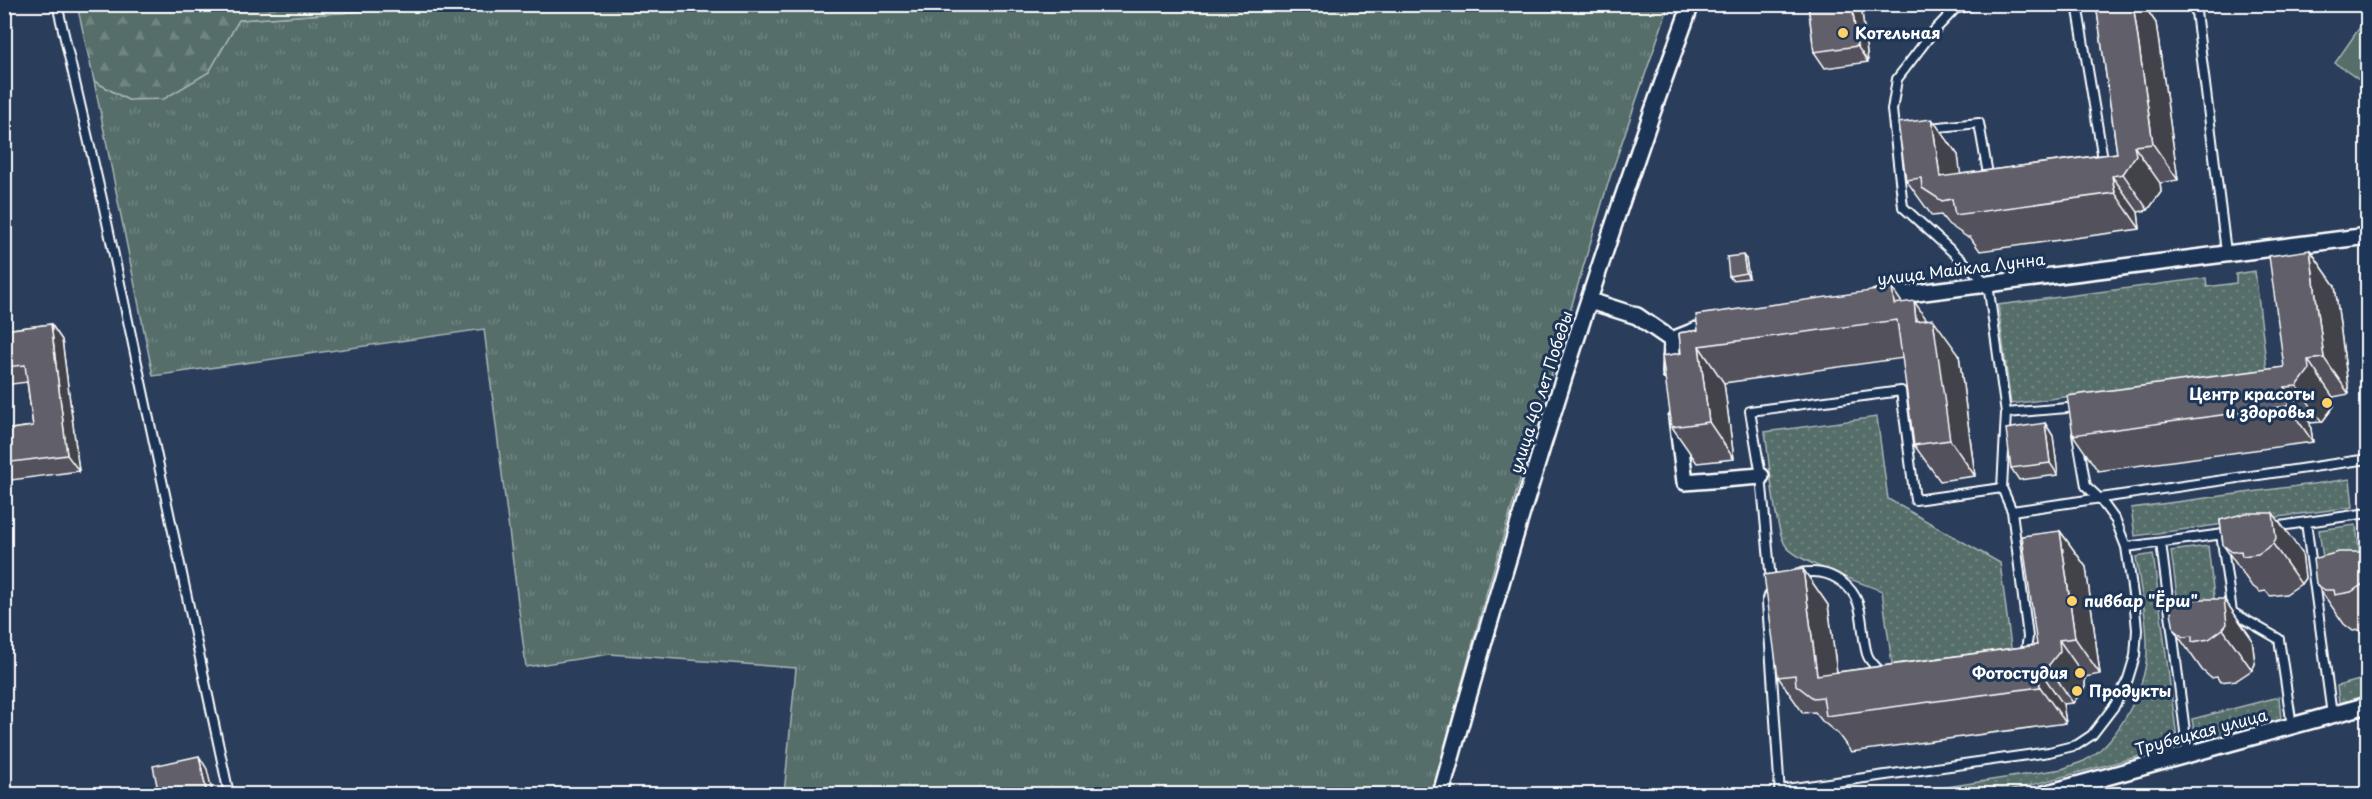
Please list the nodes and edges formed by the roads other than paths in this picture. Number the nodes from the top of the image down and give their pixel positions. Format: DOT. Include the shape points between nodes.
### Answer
graph roads {
  1 [pos="57,4"];
  2 [pos="1690,4"];
  3 [pos="1977,4"];
  4 [pos="2077,4"];
  5 [pos="2195,4"];
  6 [pos="1916,130"];
  7 [pos="1905,131"];
  8 [pos="1894,132"];
  9 [pos="2092,161"];
  10 [pos="2001,179"];
  11 [pos="2367,236"];
  12 [pos="2226,252"];
  13 [pos="1988,284"];
  14 [pos="1861,300"];
  15 [pos="1590,301"];
  16 [pos="1713,324"];
  17 [pos="1672,340"];
  18 [pos="2083,407"];
  19 [pos="2073,408"];
  20 [pos="2006,413"];
  21 [pos="2075,419"];
  22 [pos="2076,429"];
  23 [pos="2367,459"];
  24 [pos="1761,476"];
  25 [pos="2002,488"];
  26 [pos="2100,499"];
  27 [pos="2012,511"];
  28 [pos="2367,513"];
  29 [pos="2306,522"];
  30 [pos="2264,528"];
  31 [pos="2242,531"];
  32 [pos="2221,534"];
  33 [pos="2161,543"];
  34 [pos="2126,548"];
  35 [pos="1785,575"];
  36 [pos="1779,582"];
  37 [pos="1772,589"];
  38 [pos="2232,612"];
  39 [pos="2222,613"];
  40 [pos="2181,619"];
  41 [pos="2171,620"];
  42 [pos="2019,664"];
  43 [pos="1887,679"];
  44 [pos="2367,705"];
  45 [pos="2332,715"];
  46 [pos="2292,726"];
  47 [pos="2188,755"];
  48 [pos="1779,792"];
  49 [pos="229,795"];
  50 [pos="1441,795"];
  51 [pos="2044,795"];
  1 -- 49 [label="lane"];
  2 -- 15 [label="street, улица 40 лет Победы"];
  3 -- 8 [label="lane" via="1955,9 1897,79 1892,110"];
  4 -- 9 [label="lane" via="2103,159"];
  5 -- 12 [label="lane"];
  6 -- 10 [label="lane" via="1979,123 1990,181"];
  7 -- 8 [label="lane"];
  8 -- 13 [label="lane" via="1903,207"];
  11 -- 12 [label="street, улица Майкла Лунна" via="2284,253"];
  12 -- 13 [label="street, улица Майкла Лунна"];
  13 -- 14 [label="street, улица Майкла Лунна"];
  13 -- 20 [label="lane"];
  15 -- 17 [label="street" via="1637,316"];
  15 -- 50 [label="street, улица 40 лет Победы" via="1538,456"];
  16 -- 17 [label="street"];
  17 -- 24 [label="street" via="1670,365 1685,482"];
  18 -- 19 [label="lane"];
  19 -- 20 [label="lane"];
  19 -- 21 [label="lane"];
  20 -- 25 [label="lane"];
  22 -- 26 [label="lane" via="2086,486"];
  23 -- 26 [label="lane"];
  24 -- 25 [label="lane" via="1749,411 1901,391 1915,500"];
  24 -- 37 [label="lane"];
  25 -- 27 [label="lane"];
  26 -- 27 [label="lane"];
  26 -- 34 [label="lane" via="2116,521"];
  27 -- 42 [label="lane" via="2028,637 2025,658"];
  28 -- 29 [label="lane"];
  29 -- 30 [label="lane"];
  29 -- 45 [label="lane"];
  31 -- 32 [label="lane"];
  32 -- 33 [label="lane"];
  32 -- 38 [label="lane"];
  33 -- 34 [label="lane"];
  33 -- 41 [label="lane"];
  34 -- 48 [label="lane" via="2137,630 2135,656 2115,705 2092,735 2077,745 2049,752"];
  35 -- 43 [label="lane" via="1826,573 1851,588 1862,611 1867,655"];
  36 -- 37 [label="lane"];
  37 -- 48 [label="lane" via="1767,602"];
  38 -- 39 [label="lane"];
  38 -- 46 [label="lane" via="2279,639"];
  40 -- 41 [label="lane"];
  41 -- 47 [label="lane"];
  44 -- 45 [label="street, Трубецкая улица"];
  45 -- 46 [label="street, Трубецкая улица"];
  46 -- 47 [label="street, Трубецкая улица"];
  47 -- 51 [label="street, Трубецкая улица"];
}
